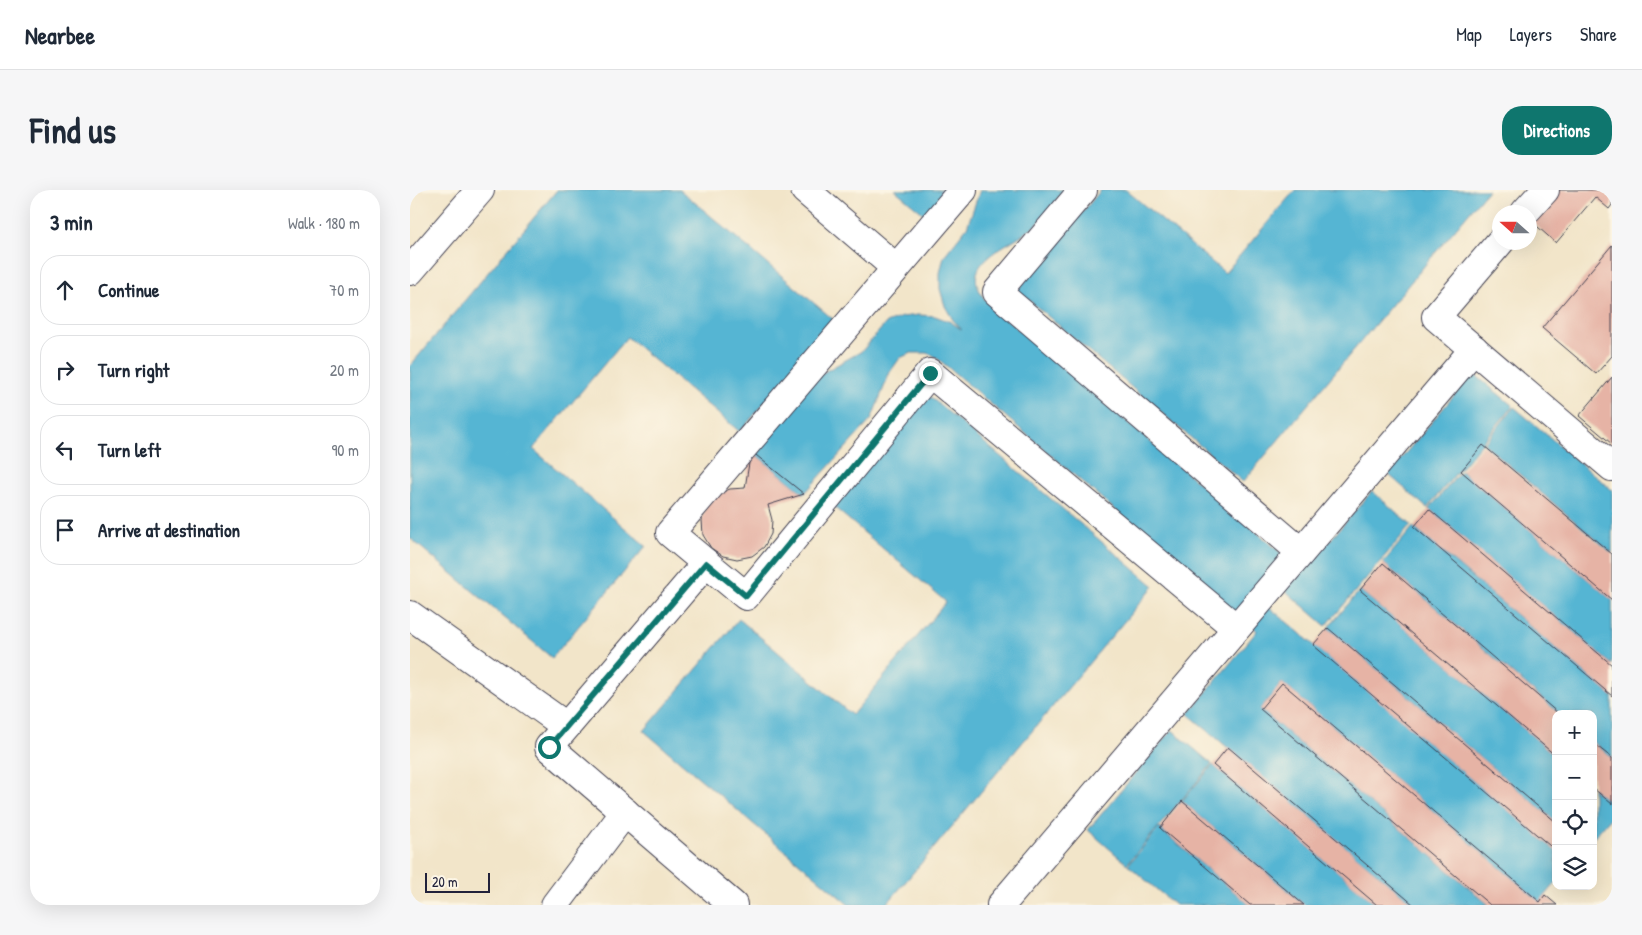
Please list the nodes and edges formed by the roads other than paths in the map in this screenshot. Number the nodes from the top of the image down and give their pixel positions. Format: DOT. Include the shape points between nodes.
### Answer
graph roads {
  1 [pos="480,190"];
  2 [pos="805,190"];
  3 [pos="963,190"];
  4 [pos="1083,190"];
  5 [pos="1544,190"];
  6 [pos="1531,205"];
  7 [pos="1493,250"];
  8 [pos="896,268"];
  9 [pos="410,272"];
  10 [pos="1474,349"];
  11 [pos="1612,467"];
  12 [pos="1301,552"];
  13 [pos="706,563"];
  14 [pos="410,615"];
  15 [pos="1236,628"];
  16 [pos="566,726"];
  17 [pos="625,812"];
  18 [pos="555,905"];
  19 [pos="733,905"];
  20 [pos="1001,905"];
  1 -- 9 [label="lane"];
  2 -- 8 [label="lane"];
  3 -- 8 [label="lane"];
  4 -- 12 [label="lane" via="997,292"];
  5 -- 6 [label="lane"];
  7 -- 10 [label="lane" via="1436,317"];
  8 -- 13 [label="lane" via="670,533"];
  10 -- 11 [label="lane"];
  10 -- 12 [label="lane"];
  12 -- 15 [label="lane"];
  13 -- 15 [label="lane" via="746,596 930,373"];
  13 -- 16 [label="lane"];
  14 -- 16 [label="lane"];
  15 -- 20 [label="lane"];
  16 -- 17 [label="lane" via="549,747"];
  17 -- 18 [label="lane"];
  17 -- 19 [label="lane"];
}
